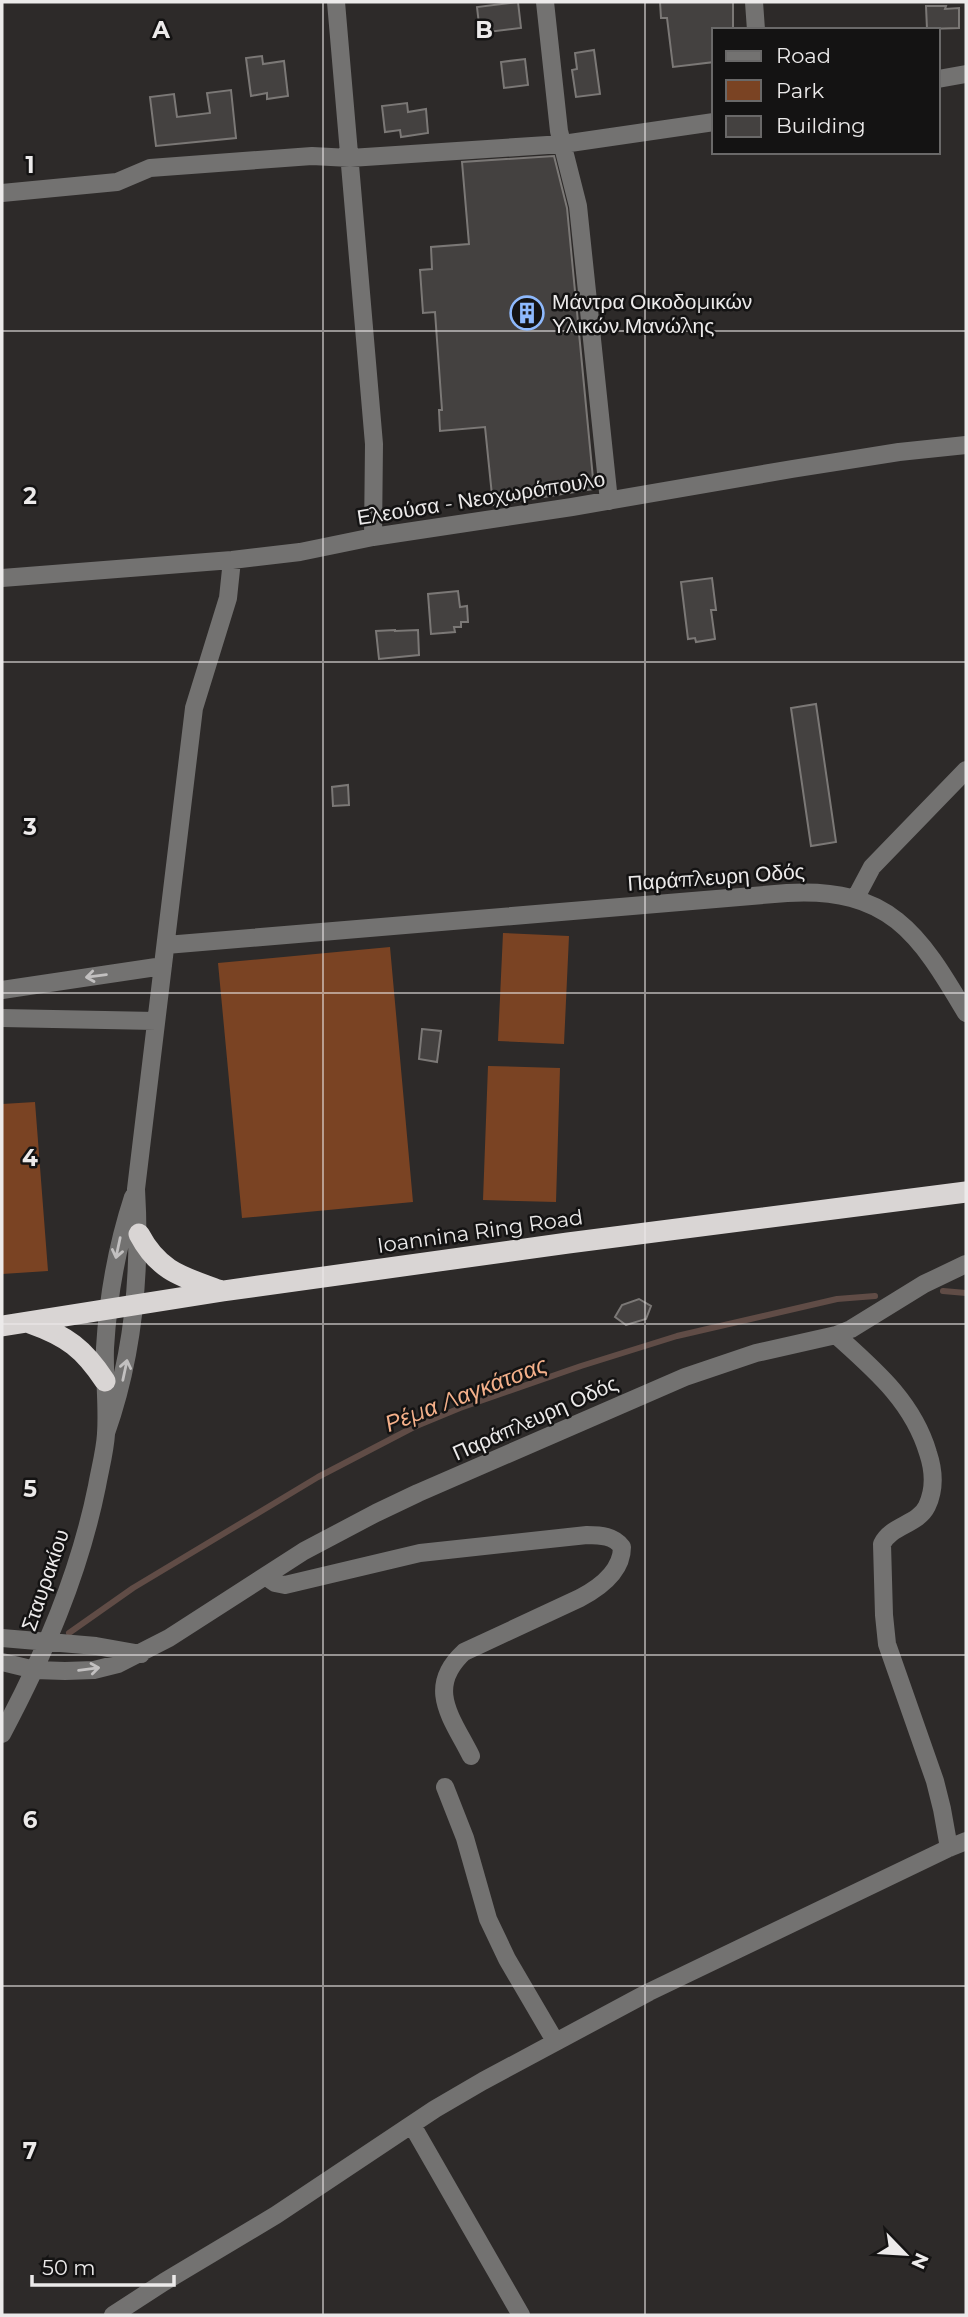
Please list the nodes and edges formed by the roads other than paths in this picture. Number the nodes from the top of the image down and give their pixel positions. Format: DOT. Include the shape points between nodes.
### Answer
graph roads {
  1 [pos="336,2"];
  2 [pos="545,2"];
  3 [pos="754,2"];
  4 [pos="756,28"];
  5 [pos="966,74"];
  6 [pos="940,79"];
  7 [pos="712,122"];
  8 [pos="563,144"];
  9 [pos="350,158"];
  10 [pos="2,192"];
  11 [pos="966,445"];
  12 [pos="609,500"];
  13 [pos="373,537"];
  14 [pos="232,560"];
  15 [pos="2,578"];
  16 [pos="966,770"];
  17 [pos="855,899"];
  18 [pos="166,945"];
  19 [pos="163,966"];
  20 [pos="2,990"];
  21 [pos="966,1013"];
  22 [pos="2,1018"];
  23 [pos="156,1021"];
  24 [pos="136,1189"];
  25 [pos="966,1192"];
  26 [pos="139,1234"];
  27 [pos="966,1264"];
  28 [pos="223,1292"];
  29 [pos="135,1305"];
  30 [pos="109,1310"];
  31 [pos="28,1322"];
  32 [pos="2,1326"];
  33 [pos="836,1335"];
  34 [pos="105,1381"];
  35 [pos="106,1433"];
  36 [pos="265,1576"];
  37 [pos="2,1638"];
  38 [pos="48,1641"];
  39 [pos="141,1654"];
  40 [pos="2,1662"];
  41 [pos="35,1670"];
  42 [pos="2,1734"];
  43 [pos="471,1756"];
  44 [pos="445,1787"];
  45 [pos="958,1844"];
  46 [pos="555,2041"];
  47 [pos="412,2125"];
  48 [pos="113,2315"];
  49 [pos="521,2315"];
  1 -- 9 [label="street"];
  2 -- 8 [label="street"];
  3 -- 4 [label="street"];
  5 -- 6 [label="street"];
  7 -- 8 [label="street"];
  8 -- 9 [label="street"];
  8 -- 12 [label="street" via="578,206"];
  9 -- 10 [label="street" via="313,156 150,168 117,182"];
  9 -- 13 [label="street" via="374,444"];
  11 -- 12 [label="street, Ελεούσα - Νεοχωρόπουλο"];
  12 -- 13 [label="street, Ελεούσα - Νεοχωρόπουλο"];
  13 -- 14 [label="street, Ελεούσα - Νεοχωρόπουλο"];
  14 -- 15 [label="street, Ελεούσα - Νεοχωρόπουλο"];
  14 -- 18 [label="street" via="228,598 194,708"];
  16 -- 17 [label="street" via="867,873"];
  17 -- 18 [label="street, Παράπλευρη Οδός" via="787,892"];
  17 -- 21 [label="street, Παράπλευρη Οδός" via="891,915 914,934"];
  18 -- 19 [label="street"];
  19 -- 20 [label="street, one-way"];
  19 -- 23 [label="street"];
  22 -- 23 [label="street"];
  23 -- 24 [label="street"];
  24 -- 26 [label="street"];
  24 -- 30 [label="street, one-way" via="119,1243"];
  25 -- 28 [label="highway, Ioannina Ring Road"];
  26 -- 28 [label="highway" via="169,1270"];
  26 -- 29 [label="street"];
  27 -- 33 [label="street, Παράπλευρη Οδός"];
  28 -- 29 [label="highway, Ioannina Ring Road"];
  29 -- 30 [label="highway, Ioannina Ring Road"];
  35 -- 29 [label="street, one-way" via="124,1377"];
  30 -- 31 [label="highway, Ioannina Ring Road"];
  30 -- 34 [label="street"];
  31 -- 32 [label="highway, Ioannina Ring Road"];
  31 -- 34 [label="highway" via="80,1348"];
  33 -- 36 [label="street, Παράπλευρη Οδός" via="756,1353 685,1377 376,1513"];
  33 -- 45 [label="street" via="896,1392 918,1425 932,1465 933,1486 925,1509 882,1544 884,1615 898,1679"];
  34 -- 35 [label="street"];
  35 -- 38 [label="street, Σταυρακίου" via="84,1541"];
  36 -- 39 [label="street, Παράπλευρη Οδός"];
  36 -- 43 [label="street" via="285,1585 420,1553 587,1535 618,1541 622,1556 598,1587 464,1652 452,1663 445,1676 444,1699"];
  37 -- 38 [label="street"];
  38 -- 39 [label="street"];
  38 -- 41 [label="street, Σταυρακίου"];
  41 -- 39 [label="street, Παράπλευρη Οδός, one-way" via="94,1670"];
  40 -- 41 [label="street, Παράπλευρη Οδός"];
  41 -- 42 [label="street, Σταυρακίου"];
  44 -- 46 [label="street" via="488,1919"];
  45 -- 46 [label="street"];
  46 -- 47 [label="street"];
  47 -- 48 [label="street"];
  47 -- 49 [label="street"];
}
